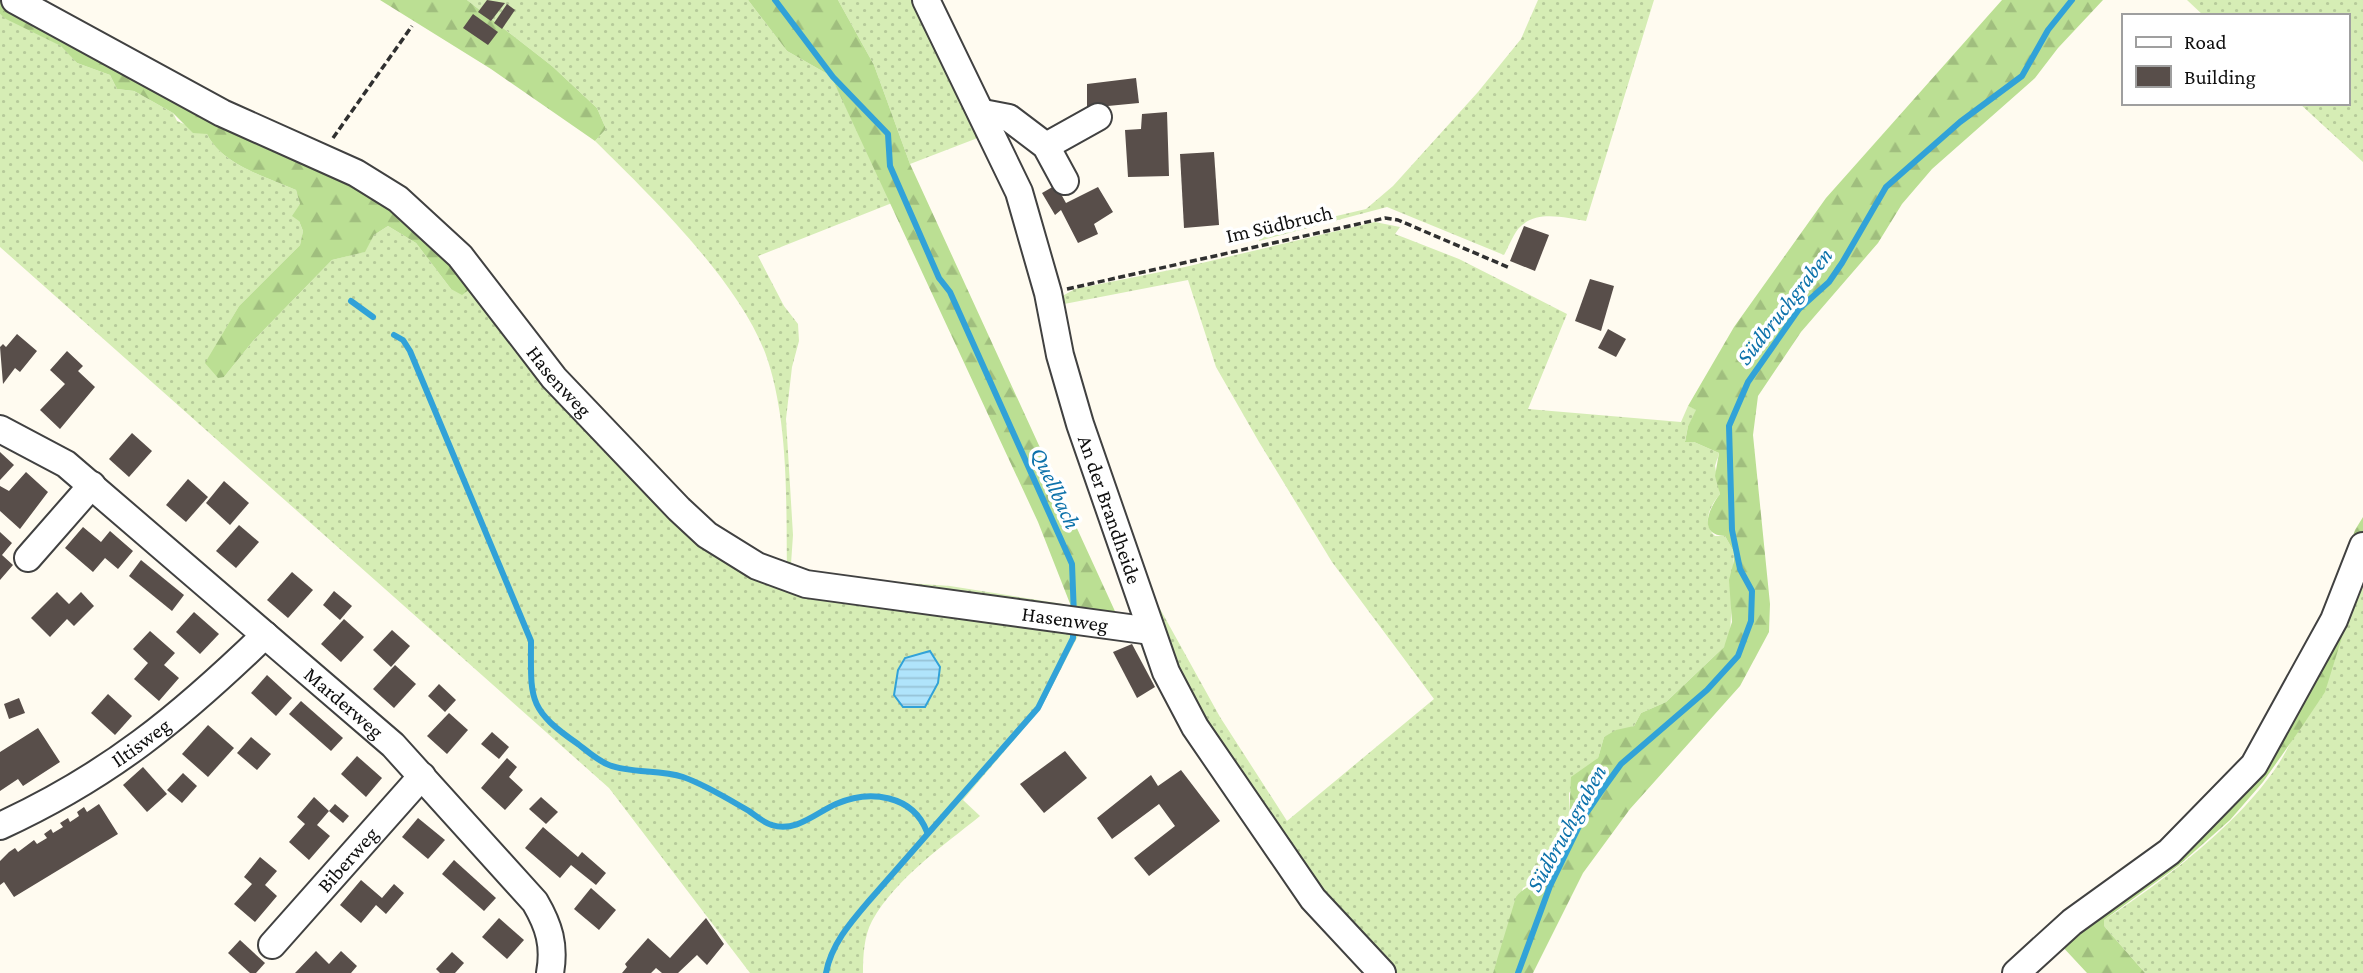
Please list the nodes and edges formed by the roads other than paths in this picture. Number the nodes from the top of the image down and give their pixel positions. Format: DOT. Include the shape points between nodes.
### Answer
graph roads {
  1 [pos="15,0"];
  2 [pos="926,0"];
  3 [pos="983,113"];
  4 [pos="1098,117"];
  5 [pos="1046,146"];
  6 [pos="1065,181"];
  7 [pos="0,429"];
  8 [pos="92,485"];
  9 [pos="2363,546"];
  10 [pos="29,558"];
  11 [pos="1151,631"];
  12 [pos="265,635"];
  13 [pos="422,776"];
  14 [pos="0,826"];
  15 [pos="272,945"];
  16 [pos="552,963"];
  17 [pos="1382,973"];
  18 [pos="2017,973"];
  1 -- 11 [label="street, Hasenweg" via="222,113 356,173 398,199 485,285 554,378 643,474 707,536 757,566 806,584"];
  2 -- 3 [label="street, An der Brandheide"];
  3 -- 5 [label="street" via="1009,118"];
  3 -- 11 [label="street, An der Brandheide" via="1019,192 1080,424"];
  4 -- 5 [label="street"];
  5 -- 6 [label="street"];
  7 -- 8 [label="street, Marderweg" via="66,464"];
  8 -- 10 [label="street"];
  8 -- 12 [label="street, Marderweg"];
  9 -- 18 [label="street" via="2334,620 2254,765 2168,852 2071,922"];
  11 -- 17 [label="street, An der Brandheide" via="1183,706 1234,786 1313,899"];
  12 -- 13 [label="street, Marderweg" via="393,745"];
  12 -- 14 [label="street, Iltisweg" via="163,729 91,779"];
  13 -- 15 [label="street, Biberweg"];
  13 -- 16 [label="street, Marderweg" via="535,902 548,926"];
}
